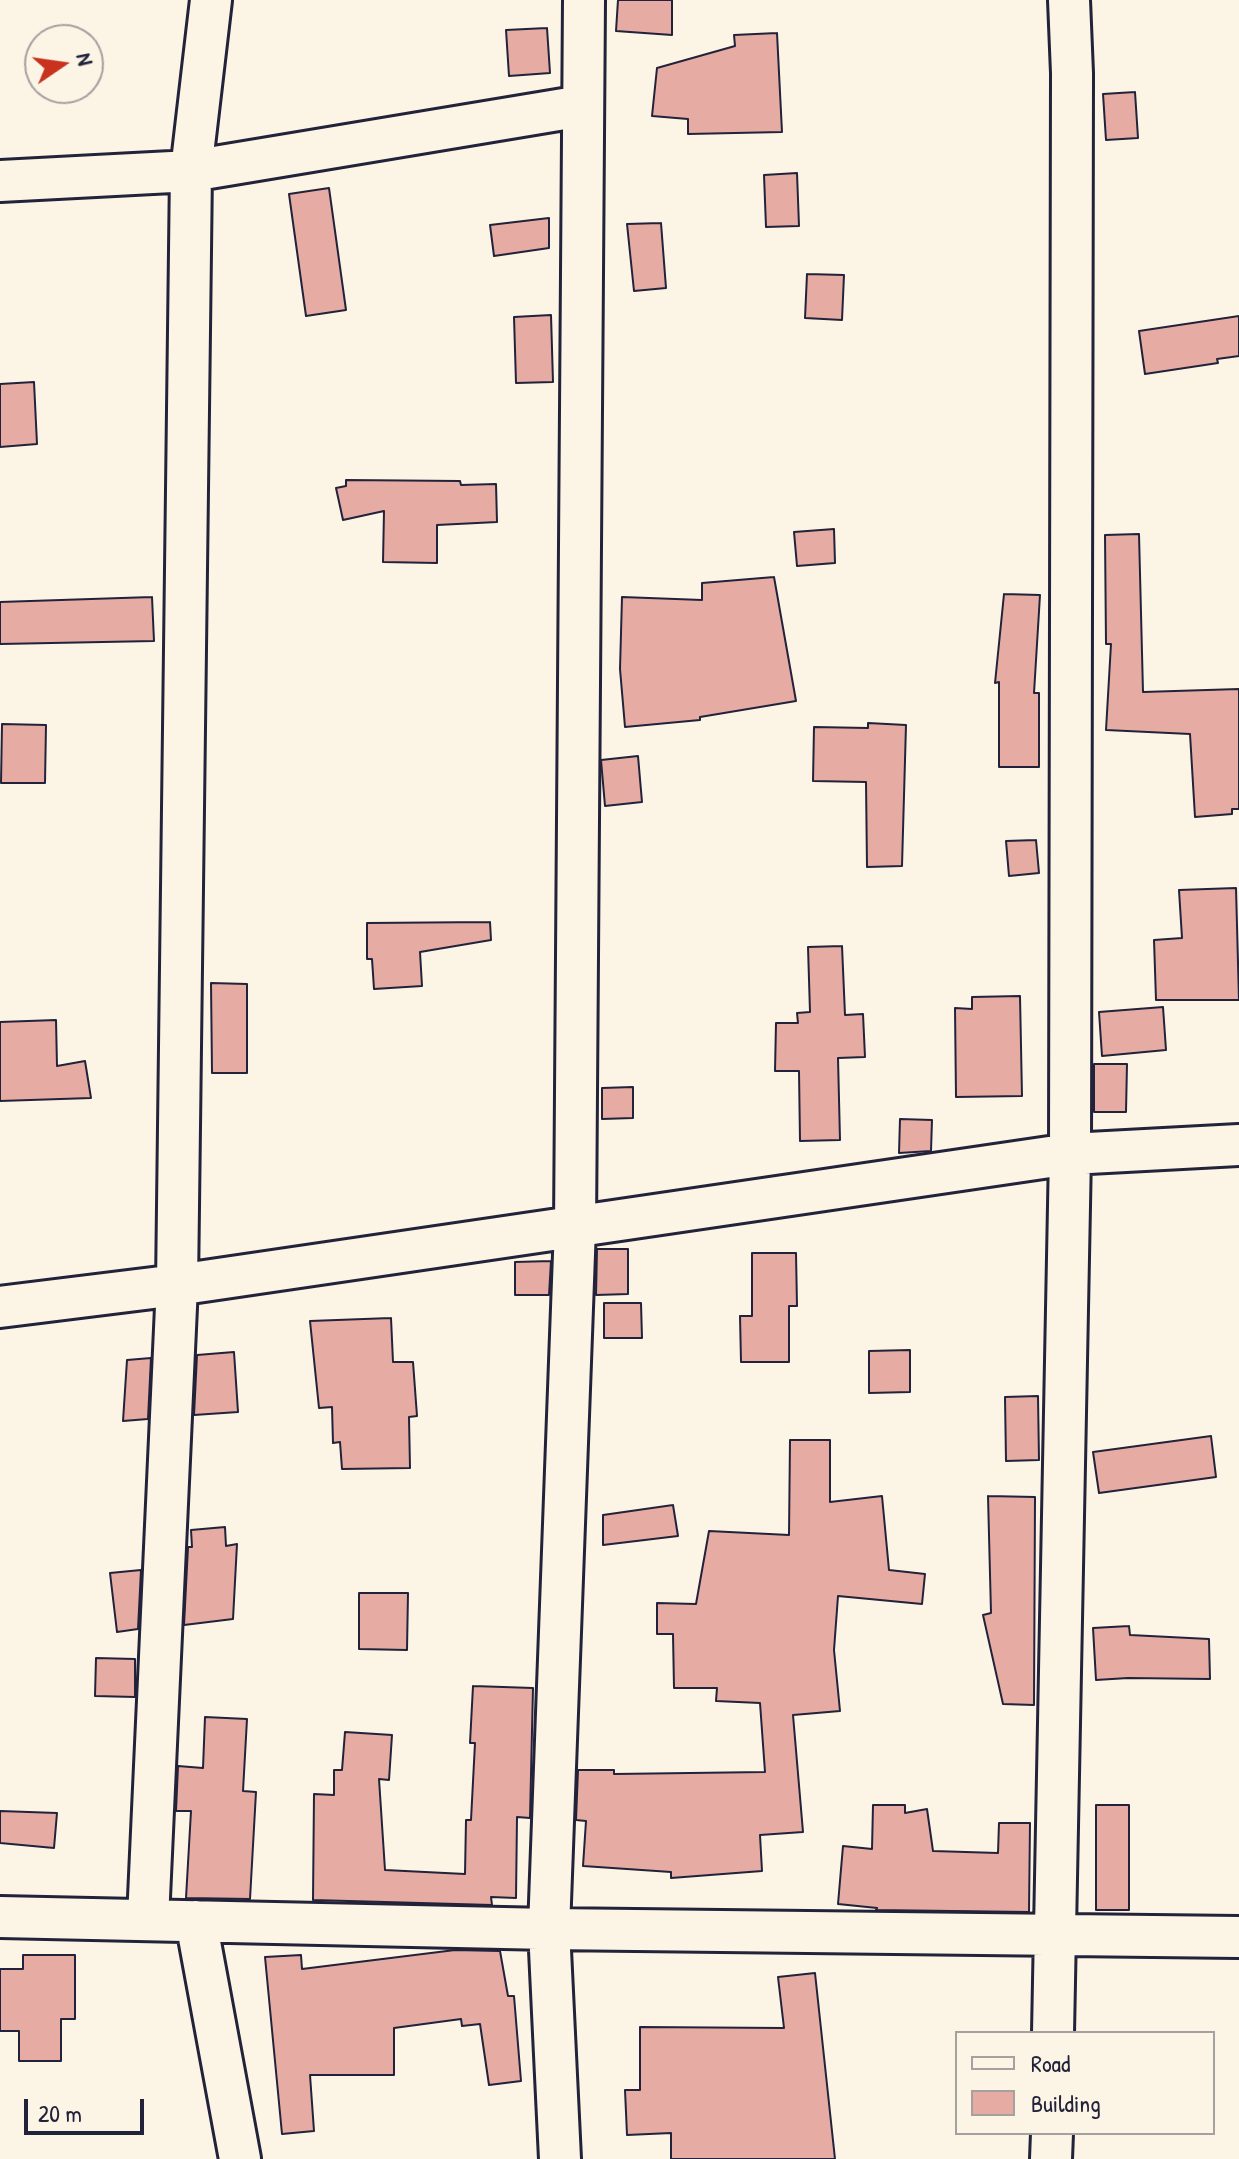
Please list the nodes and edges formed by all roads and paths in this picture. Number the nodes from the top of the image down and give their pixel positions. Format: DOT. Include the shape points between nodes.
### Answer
graph roads {
  1 [pos="211,0"];
  2 [pos="584,0"];
  3 [pos="1069,0"];
  4 [pos="582,106"];
  5 [pos="191,171"];
  6 [pos="0,181"];
  7 [pos="1239,1145"];
  8 [pos="1070,1154"];
  9 [pos="575,1227"];
  10 [pos="177,1285"];
  11 [pos="0,1307"];
  12 [pos="0,1917"];
  13 [pos="148,1919"];
  14 [pos="196,1921"];
  15 [pos="549,1929"];
  16 [pos="1055,1936"];
  17 [pos="1239,1937"];
  18 [pos="1053,2031"];
  19 [pos="1052,2135"];
  20 [pos="240,2159"];
  21 [pos="560,2159"];
  22 [pos="1051,2159"];
  1 -- 5 [label="street"];
  2 -- 4 [label="street"];
  3 -- 8 [label="street"];
  4 -- 5 [label="street"];
  4 -- 9 [label="street"];
  5 -- 6 [label="street"];
  5 -- 10 [label="street"];
  7 -- 8 [label="street"];
  8 -- 9 [label="street"];
  8 -- 16 [label="street"];
  9 -- 10 [label="street"];
  9 -- 15 [label="street"];
  10 -- 11 [label="street"];
  10 -- 13 [label="street"];
  12 -- 13 [label="street"];
  13 -- 14 [label="street"];
  14 -- 15 [label="street"];
  14 -- 20 [label="street"];
  15 -- 16 [label="street"];
  15 -- 21 [label="street"];
  16 -- 17 [label="street"];
  16 -- 18 [label="street"];
  19 -- 22 [label="street"];
}
